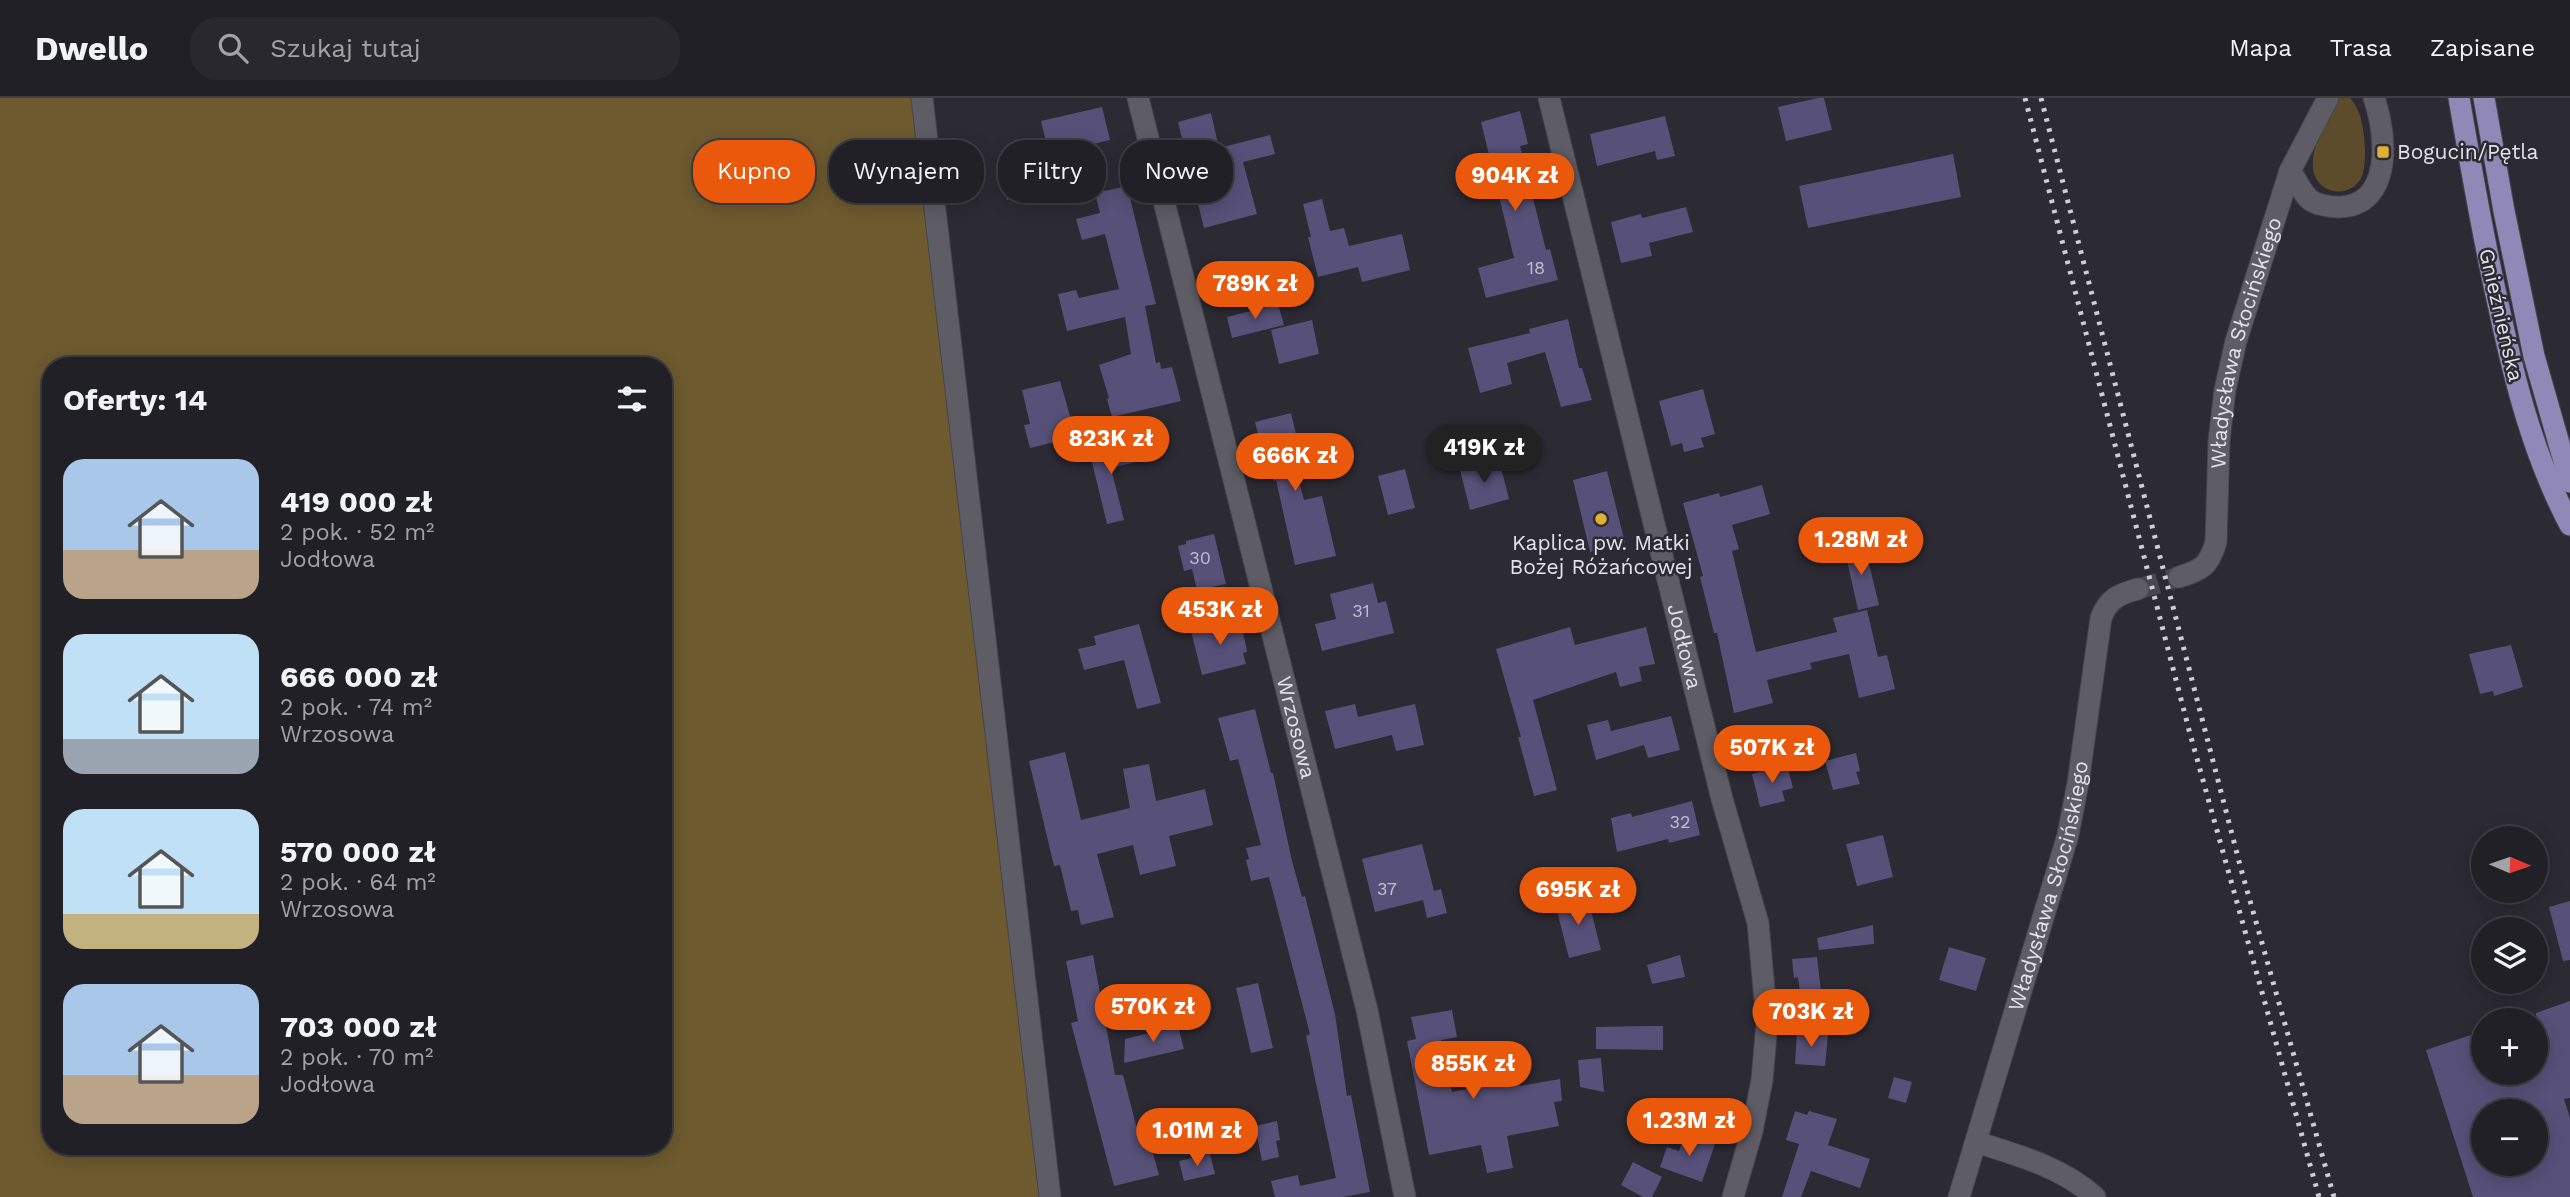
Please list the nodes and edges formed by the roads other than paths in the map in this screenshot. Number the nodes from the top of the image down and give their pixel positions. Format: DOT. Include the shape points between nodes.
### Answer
graph roads {
  1 [pos="922,98"];
  2 [pos="1138,98"];
  3 [pos="1549,98"];
  4 [pos="2328,98"];
  5 [pos="2374,98"];
  6 [pos="2459,98"];
  7 [pos="2484,98"];
  8 [pos="2290,171"];
  9 [pos="2570,482"];
  10 [pos="2570,525"];
  11 [pos="2179,577"];
  12 [pos="2138,589"];
  13 [pos="1976,1142"];
  14 [pos="1050,1197"];
  15 [pos="1405,1197"];
  16 [pos="1733,1197"];
  17 [pos="1959,1197"];
  18 [pos="2095,1197"];
  1 -- 14 [label="street"];
  2 -- 15 [label="street, Wrzosowa" via="1367,1010"];
  3 -- 16 [label="street, Jodłowa" via="1722,799 1758,923 1767,1023 1762,1080"];
  4 -- 8 [label="street, Władysława Słocińskiego"];
  5 -- 8 [label="street" via="2383,152 2375,188 2365,199 2329,207 2309,199"];
  6 -- 10 [label="main road, Gnieźnieńska" via="2480,223 2518,395 2553,493"];
  7 -- 9 [label="main road, Gnieźnieńska" via="2534,356"];
  8 -- 11 [label="street, Władysława Słocińskiego" via="2225,390 2216,542 2211,559 2198,572"];
  12 -- 13 [label="street, Władysława Słocińskiego" via="2113,598 2101,618 2068,835"];
  13 -- 17 [label="street, Władysława Słocińskiego"];
  13 -- 18 [label="street" via="2026,1157 2071,1178"];
}
